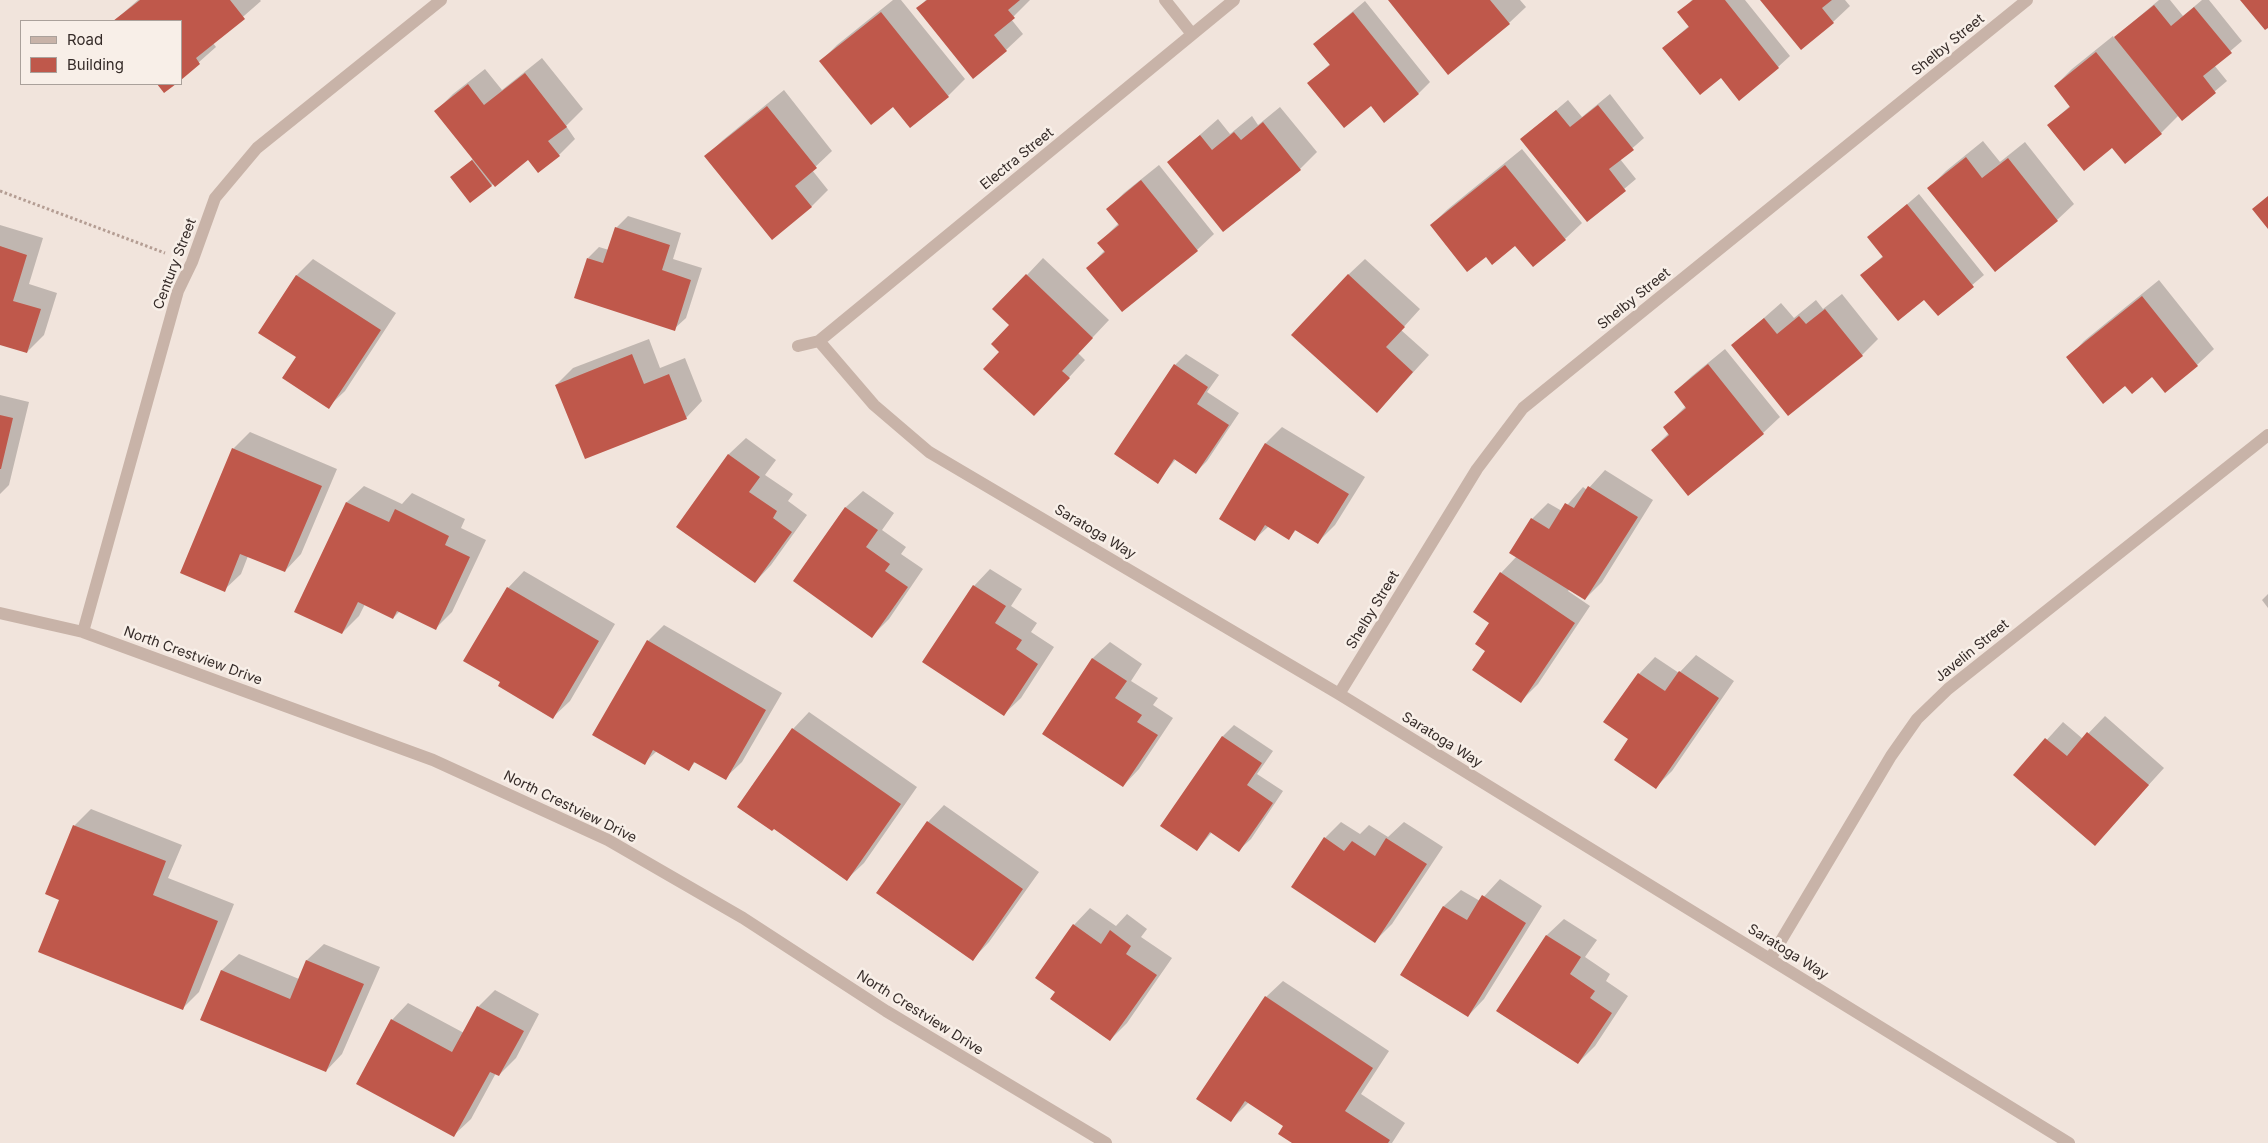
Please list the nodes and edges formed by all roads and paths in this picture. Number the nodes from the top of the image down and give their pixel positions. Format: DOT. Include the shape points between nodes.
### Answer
graph roads {
  1 [pos="441,0"];
  2 [pos="1165,0"];
  3 [pos="1234,0"];
  4 [pos="2028,0"];
  5 [pos="1192,34"];
  6 [pos="0,191"];
  7 [pos="192,262"];
  8 [pos="819,341"];
  9 [pos="798,346"];
  10 [pos="2268,434"];
  11 [pos="0,613"];
  12 [pos="83,632"];
  13 [pos="1339,694"];
  14 [pos="1770,959"];
  15 [pos="1106,1143"];
  16 [pos="2069,1143"];
  1 -- 7 [label="street, Century Street" via="257,148 216,198"];
  2 -- 5 [label="street"];
  3 -- 5 [label="street, Electra Street"];
  4 -- 13 [label="street, Shelby Street" via="1523,408 1477,469"];
  5 -- 8 [label="street, Electra Street"];
  6 -- 7 [label="path"];
  7 -- 12 [label="street, Century Street" via="178,291"];
  8 -- 9 [label="street"];
  8 -- 13 [label="street, Saratoga Way" via="874,405 929,452"];
  10 -- 14 [label="street, Javelin Street" via="1948,689 1917,719 1891,756"];
  11 -- 12 [label="street, North Crestview Drive"];
  12 -- 15 [label="street, North Crestview Drive" via="433,760 608,840 743,918 886,1011"];
  13 -- 14 [label="street, Saratoga Way"];
  14 -- 16 [label="street, Saratoga Way"];
}
